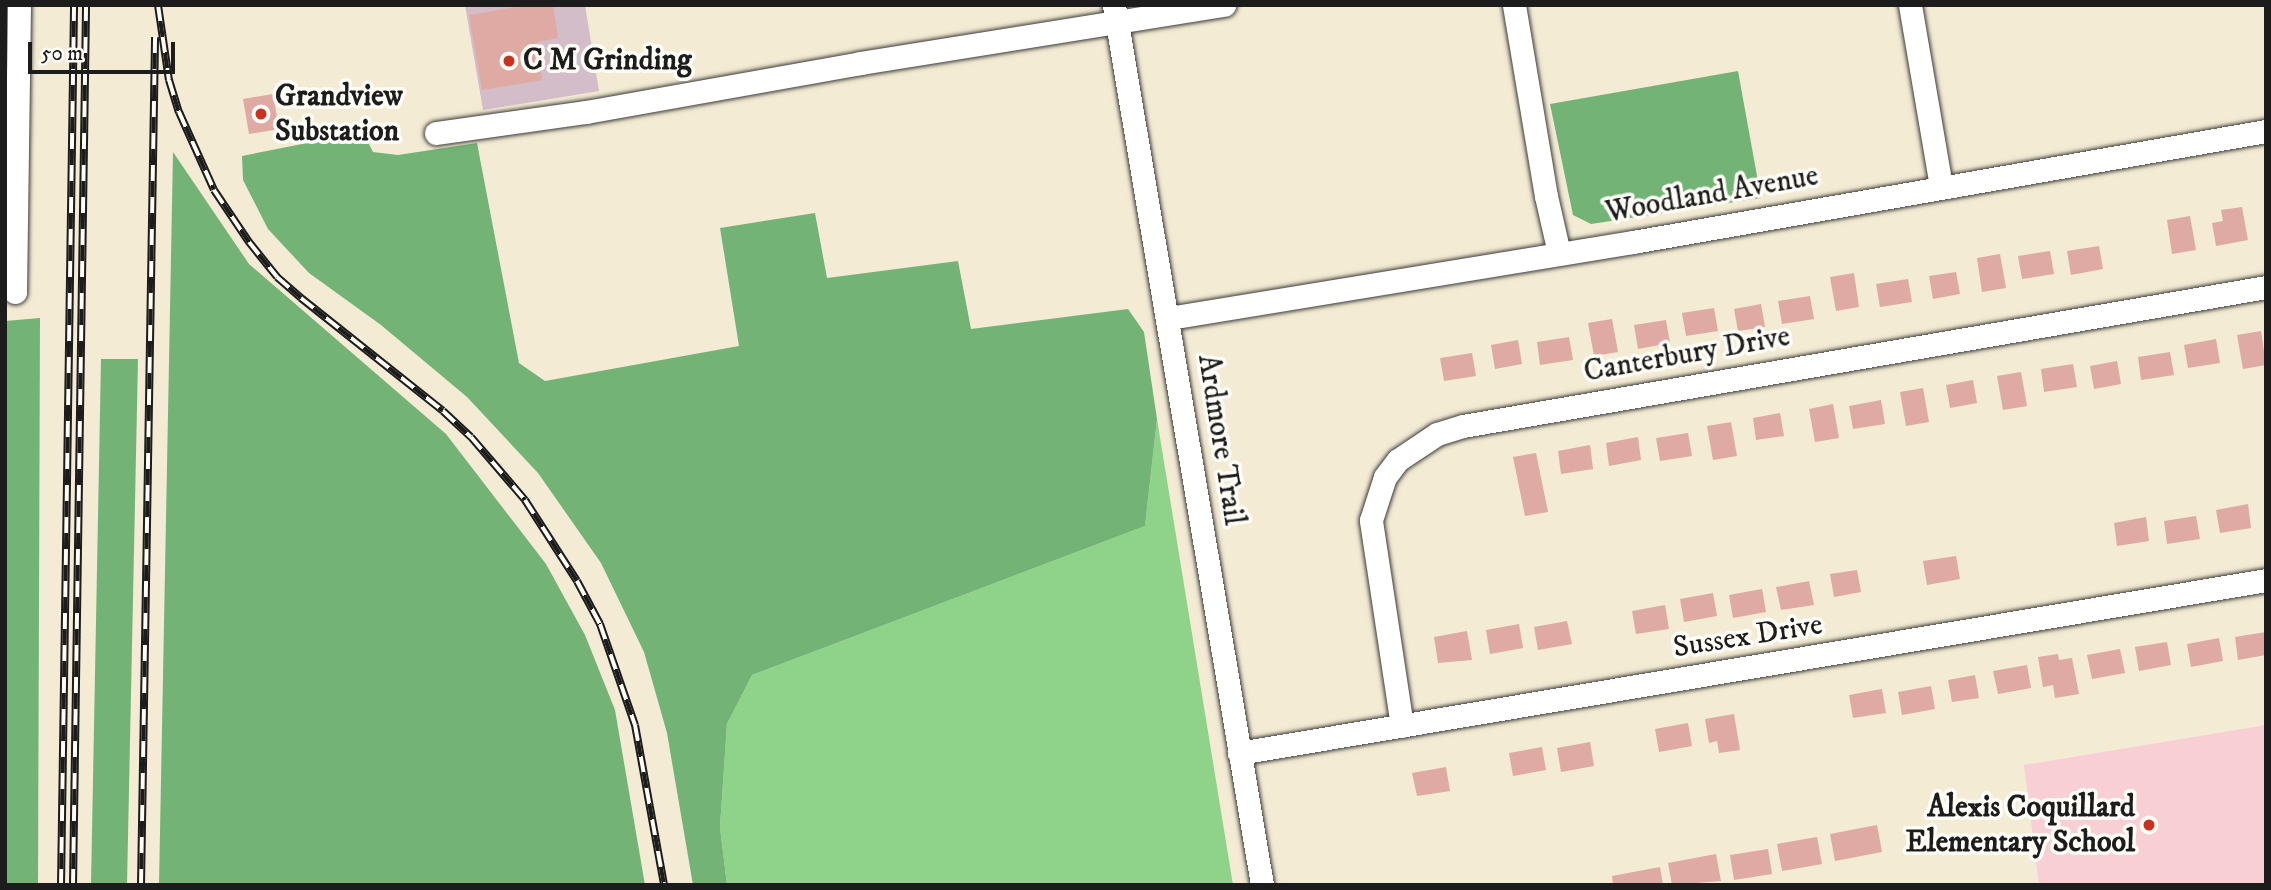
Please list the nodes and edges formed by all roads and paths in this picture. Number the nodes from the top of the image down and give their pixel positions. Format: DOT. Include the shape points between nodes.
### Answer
graph roads {
  1 [pos="19,5"];
  2 [pos="1224,5"];
  3 [pos="1514,5"];
  4 [pos="1910,5"];
  5 [pos="1116,13"];
  6 [pos="2266,131"];
  7 [pos="436,133"];
  8 [pos="1941,187"];
  9 [pos="1559,253"];
  10 [pos="2266,286"];
  11 [pos="15,292"];
  12 [pos="1169,318"];
  13 [pos="2266,580"];
  14 [pos="1402,726"];
  15 [pos="1239,753"];
  16 [pos="1262,885"];
  1 -- 11 [label="street"];
  2 -- 5 [label="street"];
  3 -- 9 [label="street"];
  4 -- 8 [label="street"];
  5 -- 7 [label="street" via="548,118"];
  5 -- 12 [label="street, Ardmore Trail"];
  6 -- 8 [label="street, Woodland Avenue"];
  8 -- 9 [label="street, Woodland Avenue"];
  9 -- 12 [label="street, Woodland Avenue"];
  10 -- 14 [label="street, Canterbury Drive" via="1517,416 1437,434 1408,453 1385,477 1371,520"];
  12 -- 15 [label="street, Ardmore Trail"];
  13 -- 14 [label="street, Sussex Drive"];
  14 -- 15 [label="street, Sussex Drive"];
  15 -- 16 [label="street, Ardmore Trail"];
}
